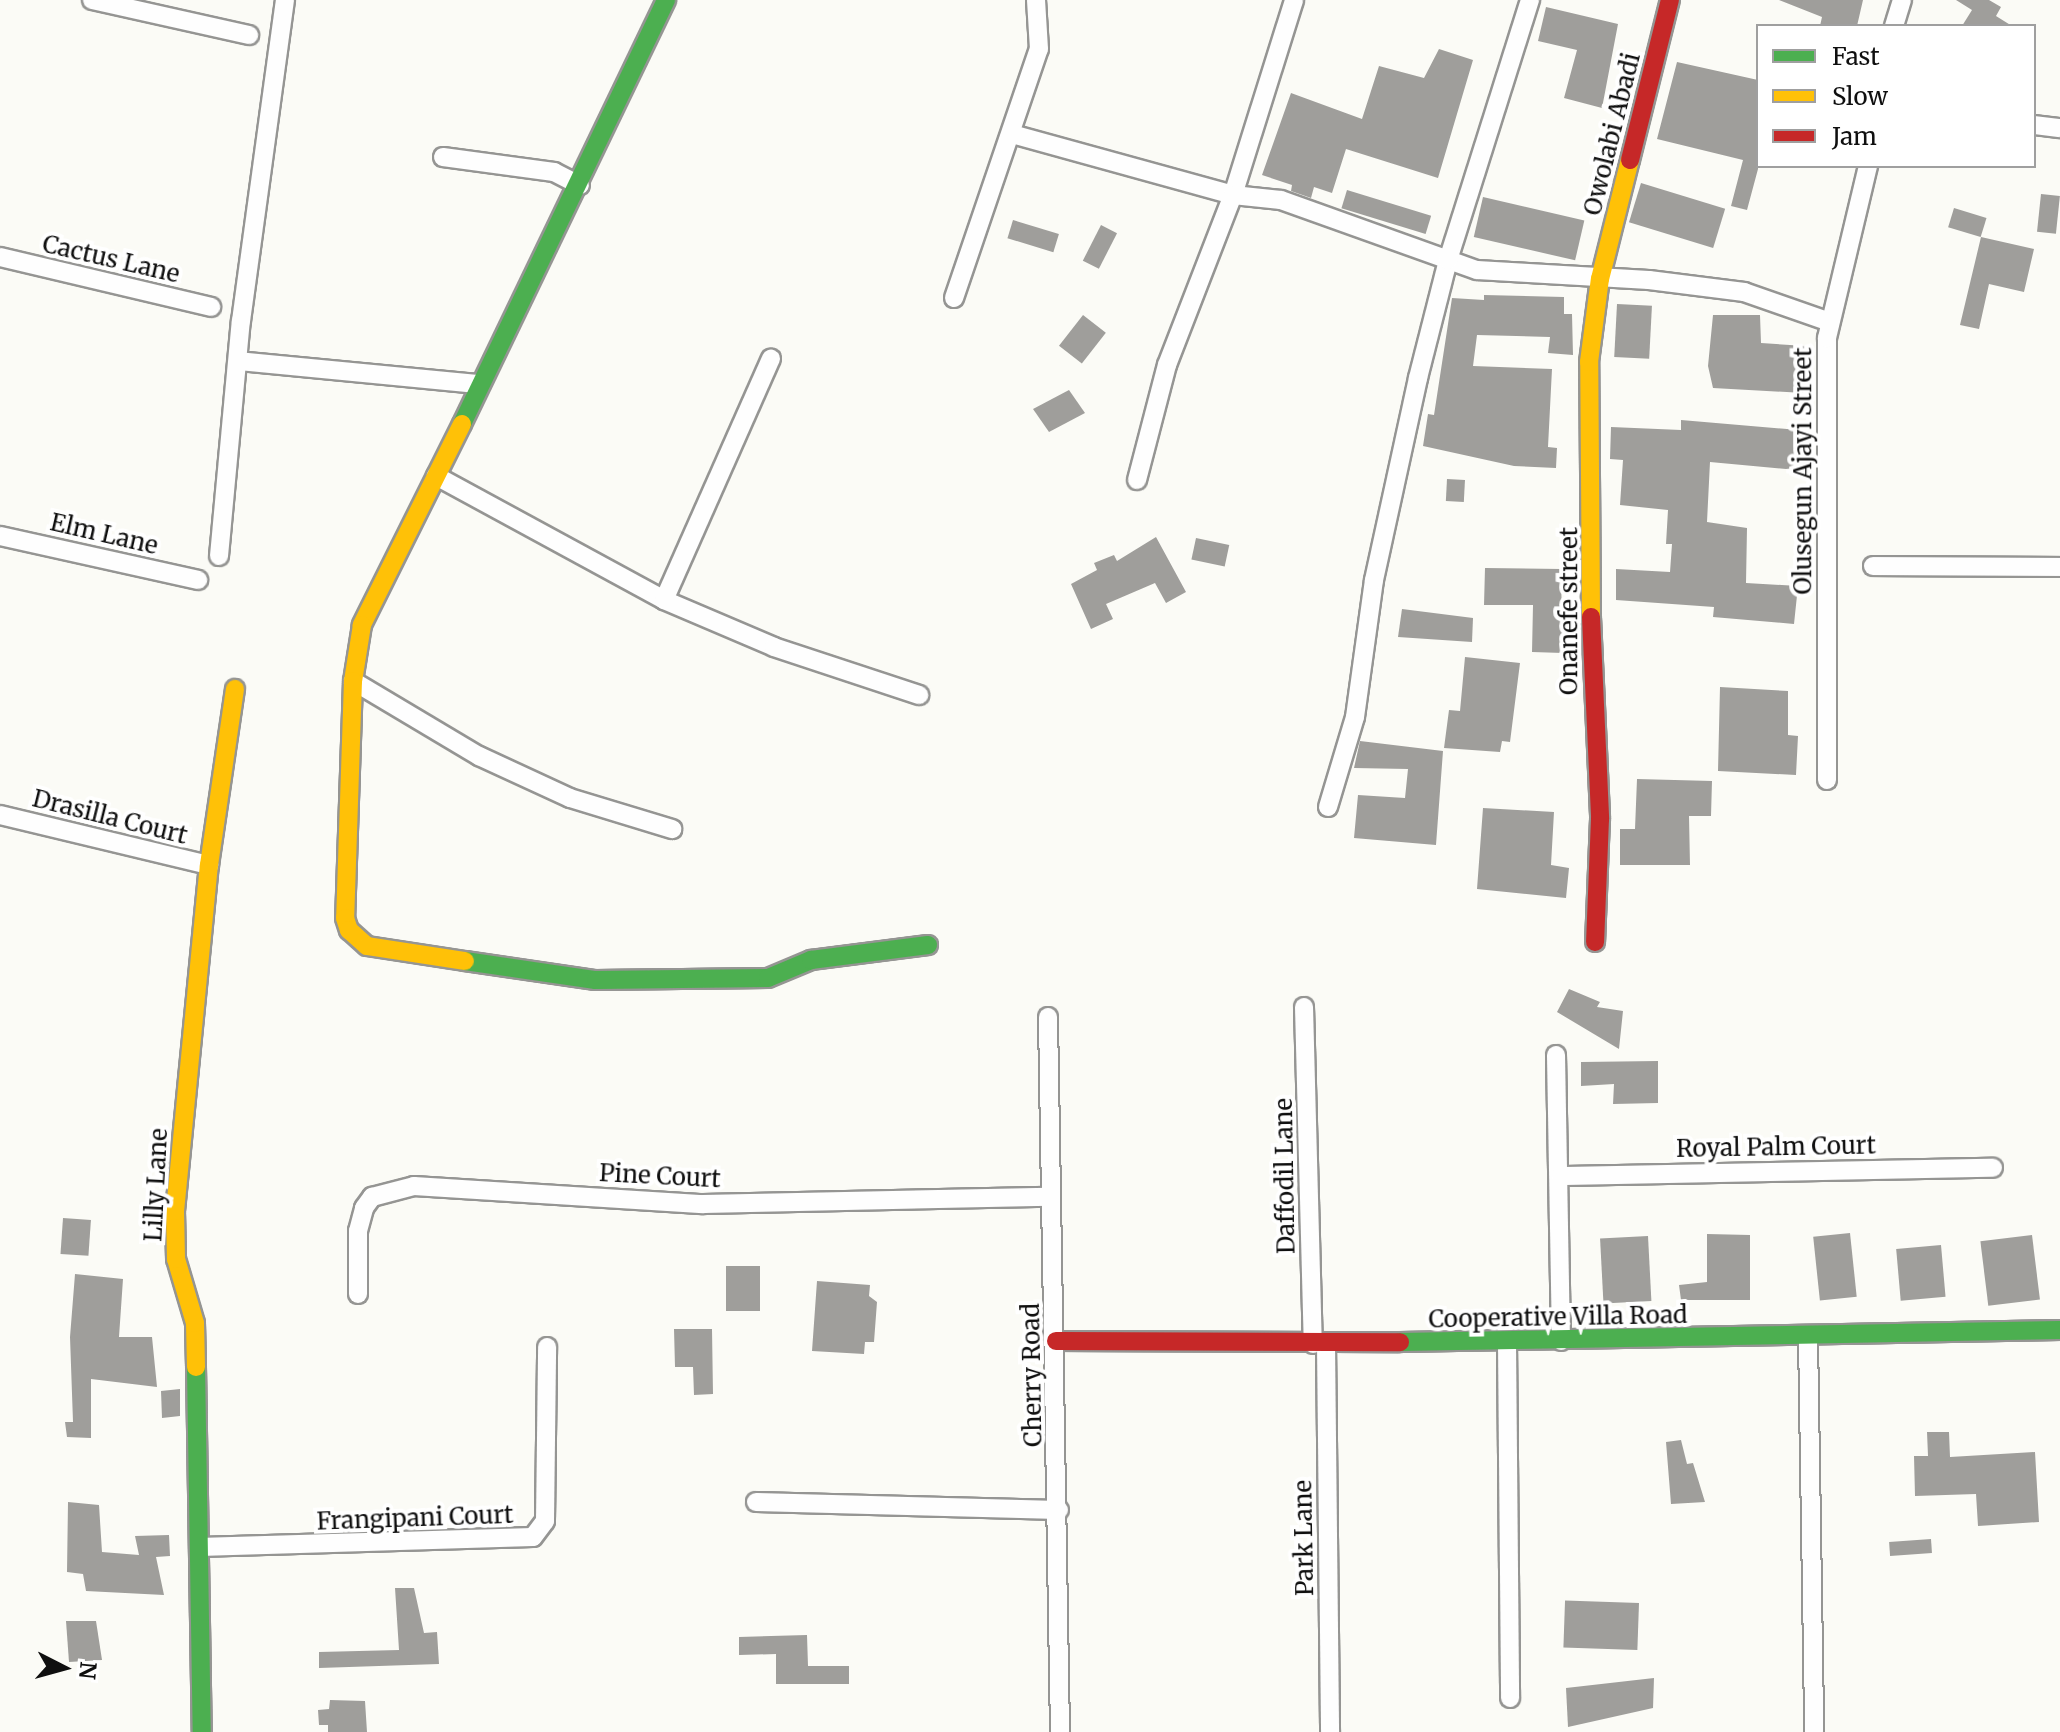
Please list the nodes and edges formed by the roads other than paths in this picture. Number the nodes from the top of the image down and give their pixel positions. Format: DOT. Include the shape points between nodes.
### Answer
graph roads {
  1 [pos="92,0"];
  2 [pos="285,0"];
  3 [pos="666,0"];
  4 [pos="1036,0"];
  5 [pos="1294,0"];
  6 [pos="1530,0"];
  7 [pos="1670,0"];
  8 [pos="1902,0"];
  9 [pos="1895,24"];
  10 [pos="249,35"];
  11 [pos="2036,125"];
  12 [pos="2060,128"];
  13 [pos="1012,134"];
  14 [pos="443,157"];
  15 [pos="1868,168"];
  16 [pos="580,185"];
  17 [pos="1233,195"];
  18 [pos="0,257"];
  19 [pos="1448,260"];
  20 [pos="1600,279"];
  21 [pos="954,298"];
  22 [pos="211,307"];
  23 [pos="1830,322"];
  24 [pos="771,359"];
  25 [pos="238,361"];
  26 [pos="479,384"];
  27 [pos="436,476"];
  28 [pos="1137,480"];
  29 [pos="0,536"];
  30 [pos="219,556"];
  31 [pos="1873,566"];
  32 [pos="2060,567"];
  33 [pos="198,580"];
  34 [pos="664,600"];
  35 [pos="353,681"];
  36 [pos="235,689"];
  37 [pos="919,695"];
  38 [pos="1827,780"];
  39 [pos="1328,807"];
  40 [pos="0,815"];
  41 [pos="672,829"];
  42 [pos="209,865"];
  43 [pos="1595,942"];
  44 [pos="928,945"];
  45 [pos="1304,1007"];
  46 [pos="1048,1017"];
  47 [pos="1556,1055"];
  48 [pos="1993,1168"];
  49 [pos="1561,1176"];
  50 [pos="1049,1197"];
  51 [pos="358,1294"];
  52 [pos="2060,1330"];
  53 [pos="1808,1336"];
  54 [pos="1056,1341"];
  55 [pos="1561,1341"];
  56 [pos="1507,1342"];
  57 [pos="1319,1344"];
  58 [pos="547,1347"];
  59 [pos="756,1502"];
  60 [pos="1059,1510"];
  61 [pos="199,1547"];
  62 [pos="1510,1698"];
  63 [pos="202,1732"];
  64 [pos="1060,1732"];
  65 [pos="1330,1732"];
  66 [pos="1814,1732"];
  1 -- 10 [label="street"];
  2 -- 25 [label="street"];
  3 -- 16 [label="street"];
  4 -- 13 [label="street" via="1039,49"];
  5 -- 17 [label="street"];
  6 -- 19 [label="street"];
  7 -- 20 [label="street, Owolabi Abadi"];
  8 -- 9 [label="street"];
  11 -- 12 [label="street"];
  13 -- 17 [label="street"];
  13 -- 21 [label="street"];
  14 -- 16 [label="street" via="554,172"];
  15 -- 23 [label="street, Olusegun Ajayi Street"];
  16 -- 26 [label="street"];
  17 -- 19 [label="street" via="1281,200"];
  17 -- 28 [label="street" via="1167,365"];
  18 -- 22 [label="street, Cactus Lane"];
  19 -- 20 [label="street" via="1477,270"];
  19 -- 39 [label="street" via="1395,470 1355,717"];
  20 -- 23 [label="street" via="1744,292"];
  20 -- 43 [label="street, Onanefe street" via="1589,362 1592,684 1600,819"];
  23 -- 38 [label="street, Olusegun Ajayi Street" via="1825,368"];
  24 -- 34 [label="street"];
  25 -- 26 [label="street"];
  25 -- 30 [label="street"];
  26 -- 27 [label="street"];
  27 -- 34 [label="street"];
  27 -- 35 [label="street" via="362,625"];
  29 -- 33 [label="street, Elm Lane"];
  31 -- 32 [label="street"];
  34 -- 37 [label="street" via="774,647"];
  35 -- 41 [label="street" via="479,756 570,798"];
  35 -- 44 [label="street" via="345,918 349,930 367,946 596,980 627,980 768,978 811,960"];
  36 -- 42 [label="street, Lilly Lane"];
  40 -- 42 [label="street, Drasilla Court"];
  42 -- 61 [label="street, Lilly Lane" via="175,1211 176,1259 195,1323"];
  45 -- 57 [label="street, Daffodil Lane"];
  46 -- 50 [label="street, Cherry Road"];
  47 -- 49 [label="street"];
  48 -- 49 [label="street, Royal Palm Court"];
  49 -- 55 [label="street"];
  50 -- 51 [label="street, Pine Court" via="703,1204 414,1186 372,1197 364,1208 358,1231"];
  50 -- 54 [label="street, Cherry Road"];
  52 -- 53 [label="street, Cooperative Villa Road"];
  53 -- 55 [label="street, Cooperative Villa Road"];
  53 -- 66 [label="street"];
  54 -- 57 [label="street, Cooperative Villa Road"];
  54 -- 60 [label="street, Cherry Road"];
  55 -- 56 [label="street, Cooperative Villa Road"];
  56 -- 57 [label="street, Cooperative Villa Road"];
  56 -- 62 [label="street"];
  57 -- 65 [label="street, Park Lane"];
  58 -- 61 [label="street, Frangipani Court" via="545,1521 533,1537"];
  59 -- 60 [label="street"];
  60 -- 64 [label="street, Cherry Road"];
  61 -- 63 [label="street, Lilly Lane"];
}
